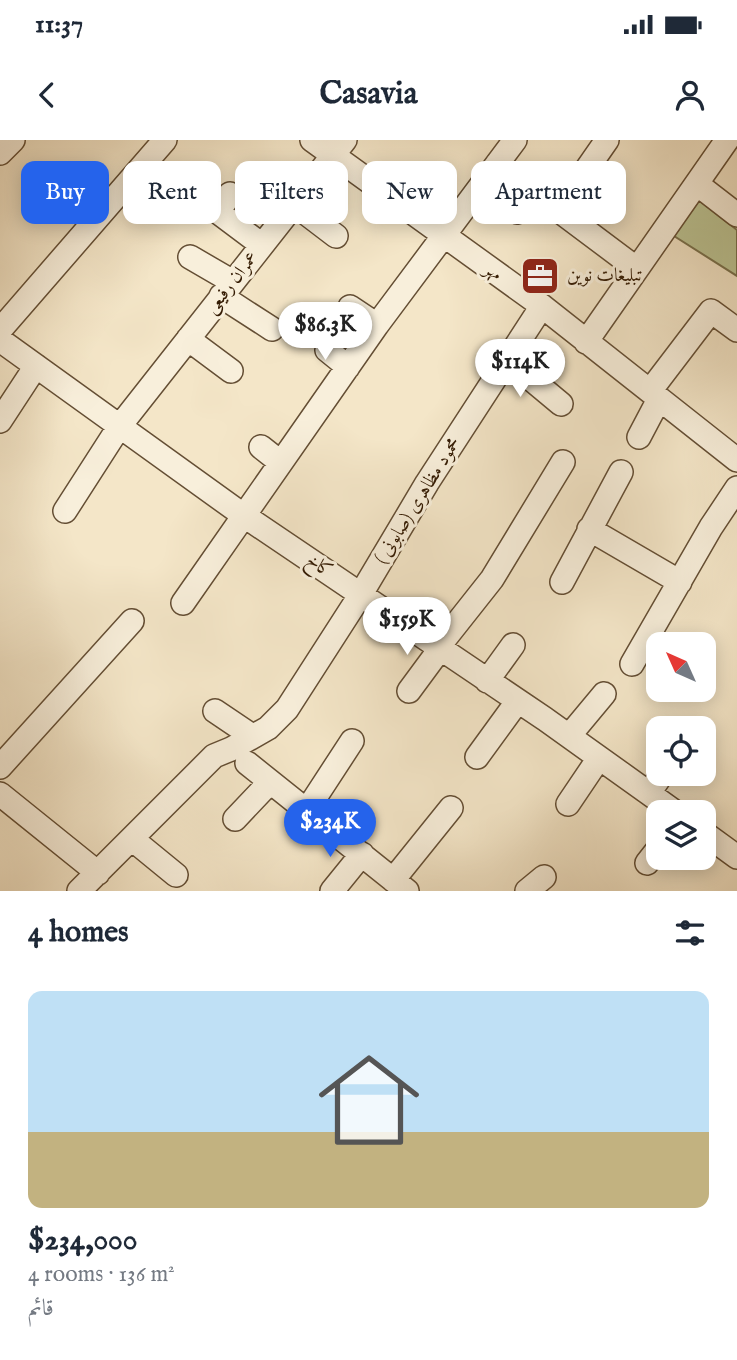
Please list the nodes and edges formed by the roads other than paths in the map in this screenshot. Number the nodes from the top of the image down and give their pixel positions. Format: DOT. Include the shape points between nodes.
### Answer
graph roads {
  1 [pos="13,140"];
  2 [pos="165,140"];
  3 [pos="312,140"];
  4 [pos="515,140"];
  5 [pos="607,140"];
  6 [pos="727,140"];
  7 [pos="338,148"];
  8 [pos="0,153"];
  9 [pos="499,161"];
  10 [pos="592,161"];
  11 [pos="697,184"];
  12 [pos="230,194"];
  13 [pos="471,199"];
  14 [pos="737,215"];
  15 [pos="278,224"];
  16 [pos="320,224"];
  17 [pos="578,224"];
  18 [pos="336,236"];
  19 [pos="444,236"];
  20 [pos="262,245"];
  21 [pos="190,257"];
  22 [pos="637,269"];
  23 [pos="227,289"];
  24 [pos="542,306"];
  25 [pos="350,307"];
  26 [pos="377,325"];
  27 [pos="272,329"];
  28 [pos="0,330"];
  29 [pos="737,330"];
  30 [pos="188,339"];
  31 [pos="0,340"];
  32 [pos="586,342"];
  33 [pos="327,350"];
  34 [pos="507,359"];
  35 [pos="36,366"];
  36 [pos="348,367"];
  37 [pos="231,371"];
  38 [pos="654,395"];
  39 [pos="561,404"];
  40 [pos="0,421"];
  41 [pos="119,427"];
  42 [pos="639,437"];
  43 [pos="261,447"];
  44 [pos="735,455"];
  45 [pos="280,462"];
  46 [pos="563,462"];
  47 [pos="621,472"];
  48 [pos="737,488"];
  49 [pos="65,511"];
  50 [pos="243,515"];
  51 [pos="589,529"];
  52 [pos="562,582"];
  53 [pos="680,582"];
  54 [pos="361,594"];
  55 [pos="183,603"];
  56 [pos="132,621"];
  57 [pos="513,645"];
  58 [pos="439,648"];
  59 [pos="632,664"];
  60 [pos="487,681"];
  61 [pos="410,691"];
  62 [pos="604,694"];
  63 [pos="517,702"];
  64 [pos="215,711"];
  65 [pos="252,736"];
  66 [pos="569,736"];
  67 [pos="352,741"];
  68 [pos="477,757"];
  69 [pos="598,758"];
  70 [pos="247,763"];
  71 [pos="0,767"];
  72 [pos="270,782"];
  73 [pos="654,786"];
  74 [pos="649,793"];
  75 [pos="659,800"];
  76 [pos="568,804"];
  77 [pos="4,806"];
  78 [pos="451,808"];
  79 [pos="307,810"];
  80 [pos="235,819"];
  81 [pos="132,839"];
  82 [pos="716,840"];
  83 [pos="735,852"];
  84 [pos="362,854"];
  85 [pos="97,873"];
  86 [pos="176,875"];
  87 [pos="400,885"];
  88 [pos="79,891"];
  89 [pos="332,891"];
  1 -- 8 [label="street"];
  2 -- 28 [label="street"];
  3 -- 7 [label="street, مهر"];
  4 -- 9 [label="street"];
  5 -- 10 [label="street"];
  6 -- 11 [label="street"];
  7 -- 19 [label="street, مهر"];
  11 -- 14 [label="street"];
  11 -- 22 [label="street"];
  12 -- 20 [label="street" via="218,212"];
  13 -- 19 [label="street"];
  15 -- 20 [label="street, عمران رفیعی"];
  16 -- 18 [label="street"];
  17 -- 22 [label="street"];
  19 -- 24 [label="street, مهر"];
  19 -- 26 [label="street"];
  20 -- 23 [label="street, عمران رفیعی"];
  21 -- 23 [label="street"];
  22 -- 32 [label="street"];
  23 -- 27 [label="street"];
  23 -- 30 [label="street, عمران رفیعی"];
  24 -- 32 [label="street, مهر"];
  24 -- 34 [label="street, محمود مظاهری (صابونی )"];
  25 -- 26 [label="street"];
  26 -- 36 [label="street"];
  29 -- 38 [label="street" via="711,310"];
  30 -- 37 [label="street"];
  30 -- 41 [label="street, عمران رفیعی"];
  31 -- 35 [label="street, کاخ"];
  32 -- 38 [label="street, مهر"];
  33 -- 36 [label="street"];
  34 -- 39 [label="street"];
  34 -- 54 [label="street, محمود مظاهری (صابونی )"];
  35 -- 40 [label="street"];
  35 -- 41 [label="street, کاخ"];
  36 -- 45 [label="street"];
  38 -- 42 [label="street"];
  38 -- 44 [label="street, مهر"];
  41 -- 49 [label="street, عمران رفیعی"];
  41 -- 50 [label="street, کاخ"];
  43 -- 45 [label="street"];
  45 -- 50 [label="street"];
  46 -- 58 [label="street" via="492,579"];
  47 -- 51 [label="street"];
  48 -- 53 [label="street"];
  50 -- 54 [label="street, کاخ"];
  50 -- 55 [label="street"];
  51 -- 52 [label="street"];
  51 -- 53 [label="street"];
  53 -- 59 [label="street"];
  54 -- 58 [label="street, کاخ"];
  54 -- 65 [label="street, محمود مظاهری (صابونی )" via="287,709"];
  56 -- 71 [label="street"];
  57 -- 60 [label="street"];
  58 -- 60 [label="street, کاخ"];
  58 -- 61 [label="street"];
  60 -- 63 [label="street, کاخ"];
  62 -- 66 [label="street"];
  63 -- 66 [label="street, کاخ"];
  63 -- 68 [label="street"];
  64 -- 65 [label="street"];
  65 -- 81 [label="street, محمود مظاهری (صابونی )" via="214,756"];
  66 -- 69 [label="street, کاخ"];
  67 -- 79 [label="street"];
  69 -- 74 [label="street, کاخ"];
  69 -- 76 [label="street"];
  70 -- 72 [label="street"];
  72 -- 79 [label="street"];
  72 -- 80 [label="street"];
  73 -- 74 [label="street"];
  74 -- 75 [label="street, کاخ"];
  77 -- 85 [label="street"];
  78 -- 87 [label="street"];
  79 -- 84 [label="street"];
  81 -- 85 [label="street, محمود مظاهری (صابونی )"];
  81 -- 86 [label="street"];
  82 -- 83 [label="street"];
  84 -- 87 [label="street"];
  84 -- 89 [label="street"];
  85 -- 88 [label="street, محمود مظاهری (صابونی )"];
}
